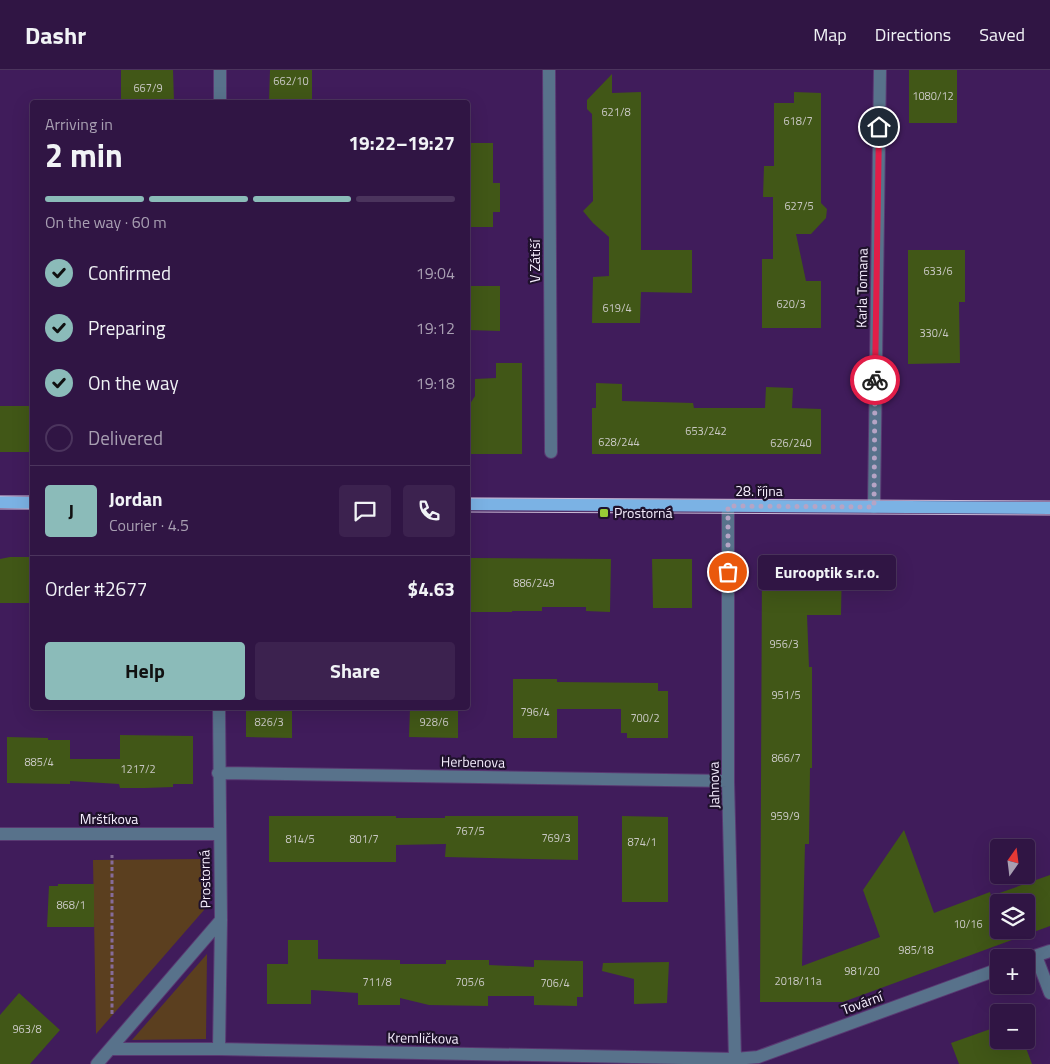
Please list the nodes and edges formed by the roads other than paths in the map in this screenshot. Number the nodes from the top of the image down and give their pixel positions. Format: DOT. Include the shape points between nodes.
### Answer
graph roads {
  1 [pos="220,70"];
  2 [pos="549,70"];
  3 [pos="880,70"];
  4 [pos="220,100"];
  5 [pos="551,452"];
  6 [pos="0,502"];
  7 [pos="30,503"];
  8 [pos="470,504"];
  9 [pos="728,506"];
  10 [pos="874,507"];
  11 [pos="1050,508"];
  12 [pos="219,710"];
  13 [pos="218,773"];
  14 [pos="728,781"];
  15 [pos="0,834"];
  16 [pos="218,834"];
  17 [pos="220,920"];
  18 [pos="1050,951"];
  19 [pos="1035,957"];
  20 [pos="1035,965"];
  21 [pos="990,972"];
  22 [pos="1050,993"];
  23 [pos="111,1049"];
  24 [pos="219,1049"];
  25 [pos="735,1062"];
  26 [pos="97,1064"];
  1 -- 4 [label="street"];
  2 -- 5 [label="street, V Zátiší"];
  3 -- 10 [label="street, Karla Tomana"];
  6 -- 7 [label="main road"];
  8 -- 9 [label="main road, 28. října"];
  9 -- 10 [label="main road, 28. října"];
  9 -- 14 [label="street, Jahnova"];
  10 -- 11 [label="main road, 28. října"];
  12 -- 13 [label="street, Prostorná"];
  13 -- 14 [label="street, Herbenova"];
  13 -- 16 [label="street, Prostorná"];
  14 -- 25 [label="street, Jahnova"];
  15 -- 16 [label="street, Mrštíkova"];
  16 -- 17 [label="street, Prostorná"];
  17 -- 23 [label="street, Prostorná"];
  17 -- 24 [label="street"];
  18 -- 19 [label="street"];
  20 -- 22 [label="street"];
  21 -- 25 [label="street, Tovární" via="758,1057"];
  23 -- 24 [label="street, Kremličkova"];
  23 -- 26 [label="street, Prostorná"];
  24 -- 25 [label="street, Kremličkova"];
}
